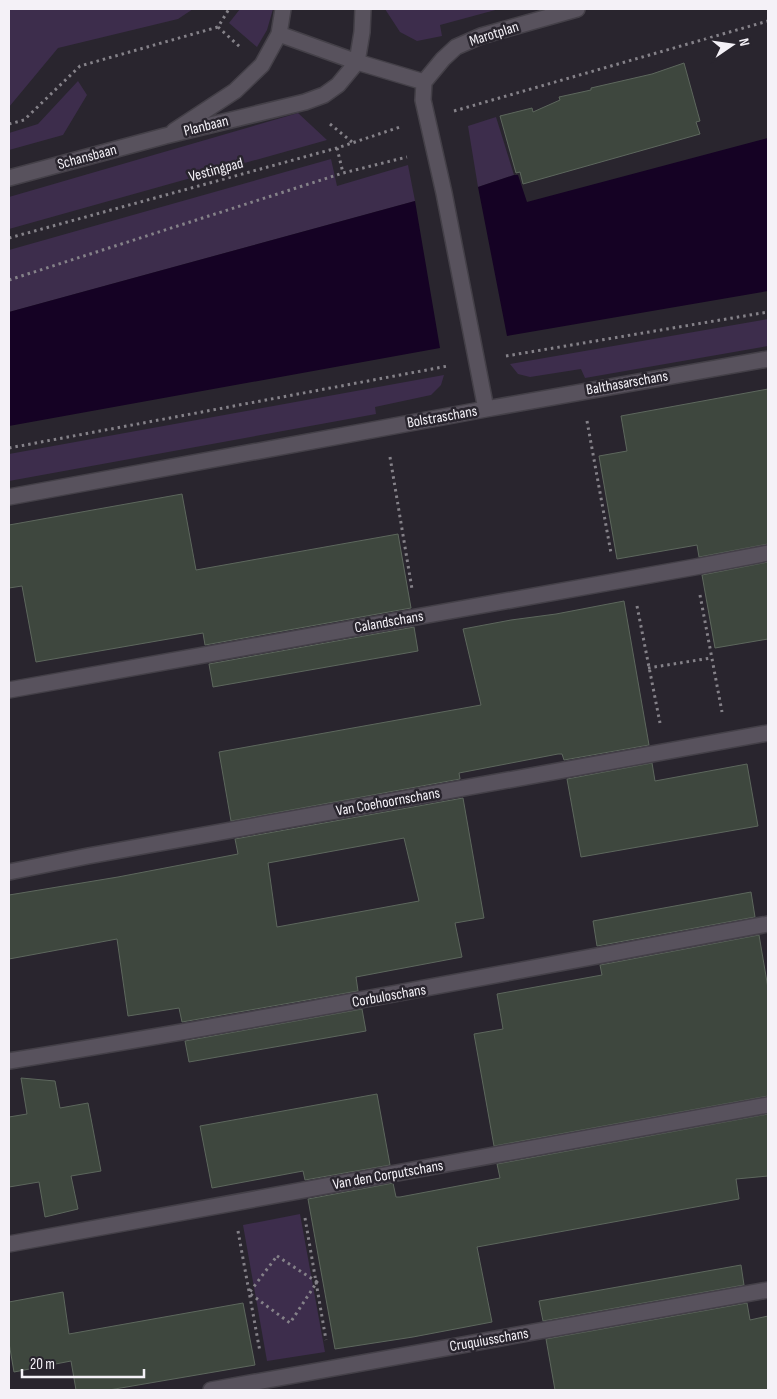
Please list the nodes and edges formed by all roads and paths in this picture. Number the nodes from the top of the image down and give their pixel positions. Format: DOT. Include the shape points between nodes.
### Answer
graph roads {
  1 [pos="229,9"];
  2 [pos="283,9"];
  3 [pos="363,9"];
  4 [pos="577,9"];
  5 [pos="768,21"];
  6 [pos="279,34"];
  7 [pos="357,62"];
  8 [pos="424,82"];
  9 [pos="428,119"];
  10 [pos="9,124"];
  11 [pos="166,136"];
  12 [pos="337,148"];
  13 [pos="435,150"];
  14 [pos="343,174"];
  15 [pos="9,178"];
  16 [pos="9,238"];
  17 [pos="9,280"];
  18 [pos="768,312"];
  19 [pos="768,359"];
  20 [pos="476,361"];
  21 [pos="582,391"];
  22 [pos="486,408"];
  23 [pos="386,427"];
  24 [pos="9,448"];
  25 [pos="9,497"];
  26 [pos="768,553"];
  27 [pos="612,562"];
  28 [pos="695,567"];
  29 [pos="632,578"];
  30 [pos="416,617"];
  31 [pos="711,658"];
  32 [pos="648,668"];
  33 [pos="9,690"];
  34 [pos="768,733"];
  35 [pos="728,740"];
  36 [pos="665,751"];
  37 [pos="9,872"];
  38 [pos="768,924"];
  39 [pos="9,1061"];
  40 [pos="768,1105"];
  41 [pos="300,1190"];
  42 [pos="233,1203"];
  43 [pos="9,1244"];
  44 [pos="317,1282"];
  45 [pos="768,1290"];
  46 [pos="249,1293"];
  47 [pos="331,1368"];
  48 [pos="265,1380"];
  49 [pos="211,1390"];
  1 -- 10 [label="path" via="218,28 80,66 24,120"];
  2 -- 6 [label="street, Planbaan"];
  3 -- 7 [label="street"];
  4 -- 8 [label="street, Marotplan" via="481,36 456,48"];
  5 -- 9 [label="path, Vestingpad"];
  6 -- 7 [label="street"];
  6 -- 11 [label="street, Planbaan" via="262,66 235,91"];
  7 -- 8 [label="street"];
  7 -- 11 [label="street, Planbaan" via="338,85 324,95"];
  8 -- 9 [label="street, Bolstraschans" via="423,100"];
  9 -- 12 [label="path, Vestingpad"];
  9 -- 13 [label="street, Bolstraschans"];
  11 -- 15 [label="street, Schansbaan"];
  12 -- 14 [label="path"];
  12 -- 16 [label="path, Vestingpad"];
  13 -- 14 [label="path"];
  13 -- 20 [label="street, Bolstraschans"];
  14 -- 17 [label="path"];
  18 -- 20 [label="path"];
  19 -- 21 [label="street, Balthasarschans"];
  20 -- 22 [label="street, Bolstraschans"];
  20 -- 24 [label="path"];
  21 -- 22 [label="street, Balthasarschans"];
  21 -- 27 [label="path"];
  22 -- 23 [label="street, Bolstraschans"];
  23 -- 25 [label="street, Bolstraschans"];
  23 -- 30 [label="path"];
  26 -- 28 [label="street, Calandschans"];
  28 -- 29 [label="street, Calandschans"];
  28 -- 31 [label="path"];
  29 -- 30 [label="street, Calandschans"];
  29 -- 32 [label="path"];
  30 -- 33 [label="street, Calandschans"];
  31 -- 32 [label="path"];
  31 -- 35 [label="path"];
  32 -- 36 [label="path"];
  34 -- 35 [label="street, Van Coehoornschans"];
  35 -- 36 [label="street, Van Coehoornschans"];
  36 -- 37 [label="street, Van Coehoornschans"];
  38 -- 39 [label="street, Corbuloschans" via="410,992"];
  40 -- 41 [label="street, Van den Corputschans"];
  41 -- 42 [label="street, Van den Corputschans"];
  41 -- 44 [label="path"];
  42 -- 43 [label="street, Van den Corputschans"];
  42 -- 46 [label="path"];
  44 -- 46 [label="path" via="277,1256"];
  44 -- 46 [label="path" via="290,1324"];
  44 -- 47 [label="path"];
  45 -- 47 [label="street, Cruquiusschans"];
  46 -- 48 [label="path"];
  47 -- 48 [label="street, Cruquiusschans"];
  48 -- 49 [label="street, Cruquiusschans"];
}
